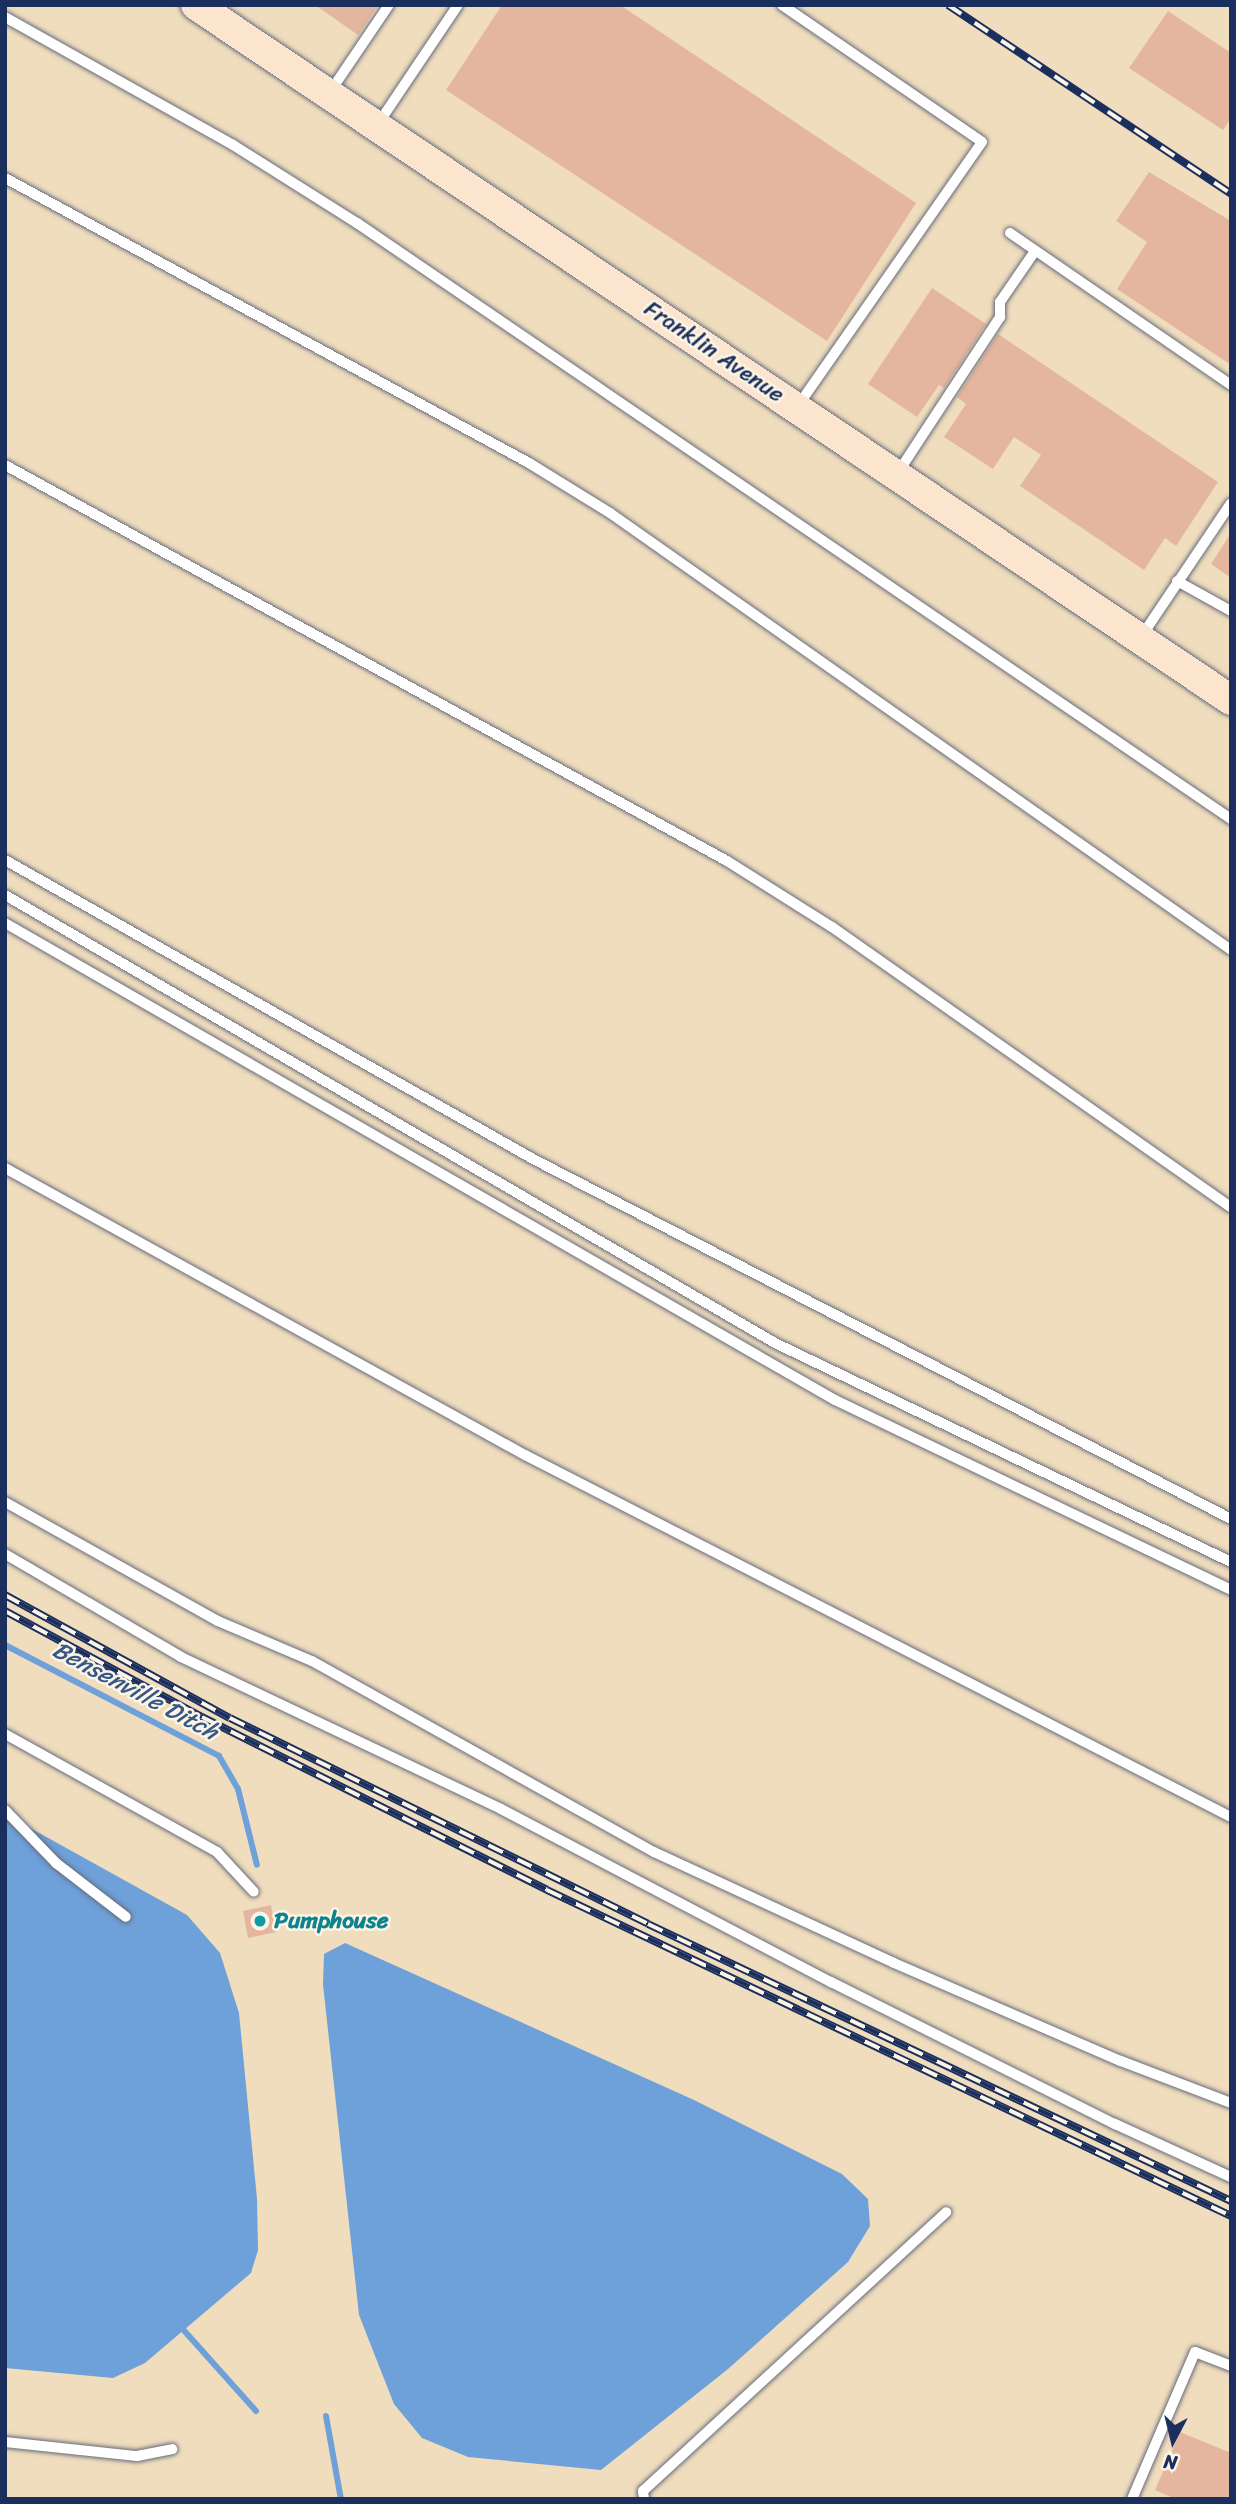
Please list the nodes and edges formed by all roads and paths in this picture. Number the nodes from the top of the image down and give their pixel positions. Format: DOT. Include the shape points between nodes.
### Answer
graph roads {
  1 [pos="196,5"];
  2 [pos="389,5"];
  3 [pos="458,5"];
  4 [pos="782,5"];
  5 [pos="5,17"];
  6 [pos="329,94"];
  7 [pos="376,126"];
  8 [pos="5,178"];
  9 [pos="1010,233"];
  10 [pos="1035,251"];
  11 [pos="1231,385"];
  12 [pos="796,407"];
  13 [pos="5,465"];
  14 [pos="897,474"];
  15 [pos="1231,503"];
  16 [pos="1177,581"];
  17 [pos="1231,611"];
  18 [pos="1141,637"];
  19 [pos="1231,700"];
  20 [pos="1231,820"];
  21 [pos="5,860"];
  22 [pos="5,895"];
  23 [pos="5,923"];
  24 [pos="1231,950"];
  25 [pos="5,1168"];
  26 [pos="1231,1207"];
  27 [pos="5,1502"];
  28 [pos="1231,1519"];
  29 [pos="5,1554"];
  30 [pos="1231,1562"];
  31 [pos="1231,1590"];
  32 [pos="5,1734"];
  33 [pos="5,1810"];
  34 [pos="1231,1817"];
  35 [pos="254,1892"];
  36 [pos="126,1917"];
  37 [pos="1231,2103"];
  38 [pos="1231,2177"];
  39 [pos="946,2212"];
  40 [pos="1231,2366"];
  41 [pos="5,2442"];
  42 [pos="172,2449"];
  43 [pos="644,2499"];
  44 [pos="1132,2499"];
  1 -- 6 [label="main road, Franklin Avenue"];
  2 -- 6 [label="lane"];
  3 -- 7 [label="lane"];
  4 -- 12 [label="lane" via="982,142"];
  5 -- 20 [label="lane" via="233,145 357,223"];
  6 -- 7 [label="main road, Franklin Avenue"];
  7 -- 12 [label="main road, Franklin Avenue"];
  8 -- 24 [label="lane" via="529,463 610,513"];
  9 -- 10 [label="lane"];
  10 -- 11 [label="lane"];
  10 -- 14 [label="lane" via="1000,302 1000,317"];
  12 -- 14 [label="main road, Franklin Avenue"];
  13 -- 26 [label="lane" via="727,861 832,927"];
  14 -- 18 [label="main road, Franklin Avenue"];
  15 -- 16 [label="lane"];
  16 -- 17 [label="lane"];
  16 -- 18 [label="lane"];
  18 -- 19 [label="main road, Franklin Avenue"];
  21 -- 28 [label="lane" via="533,1159"];
  22 -- 30 [label="lane" via="775,1343"];
  23 -- 31 [label="lane" via="835,1400"];
  25 -- 34 [label="lane" via="525,1455"];
  27 -- 37 [label="lane" via="218,1621 312,1661 654,1852 894,1963"];
  29 -- 38 [label="lane" via="181,1657 501,1809 843,1988"];
  32 -- 35 [label="lane" via="217,1852"];
  33 -- 36 [label="lane" via="56,1863"];
  39 -- 43 [label="lane" via="643,2491"];
  40 -- 44 [label="lane" via="1195,2352"];
  41 -- 42 [label="lane" via="138,2456"];
}
